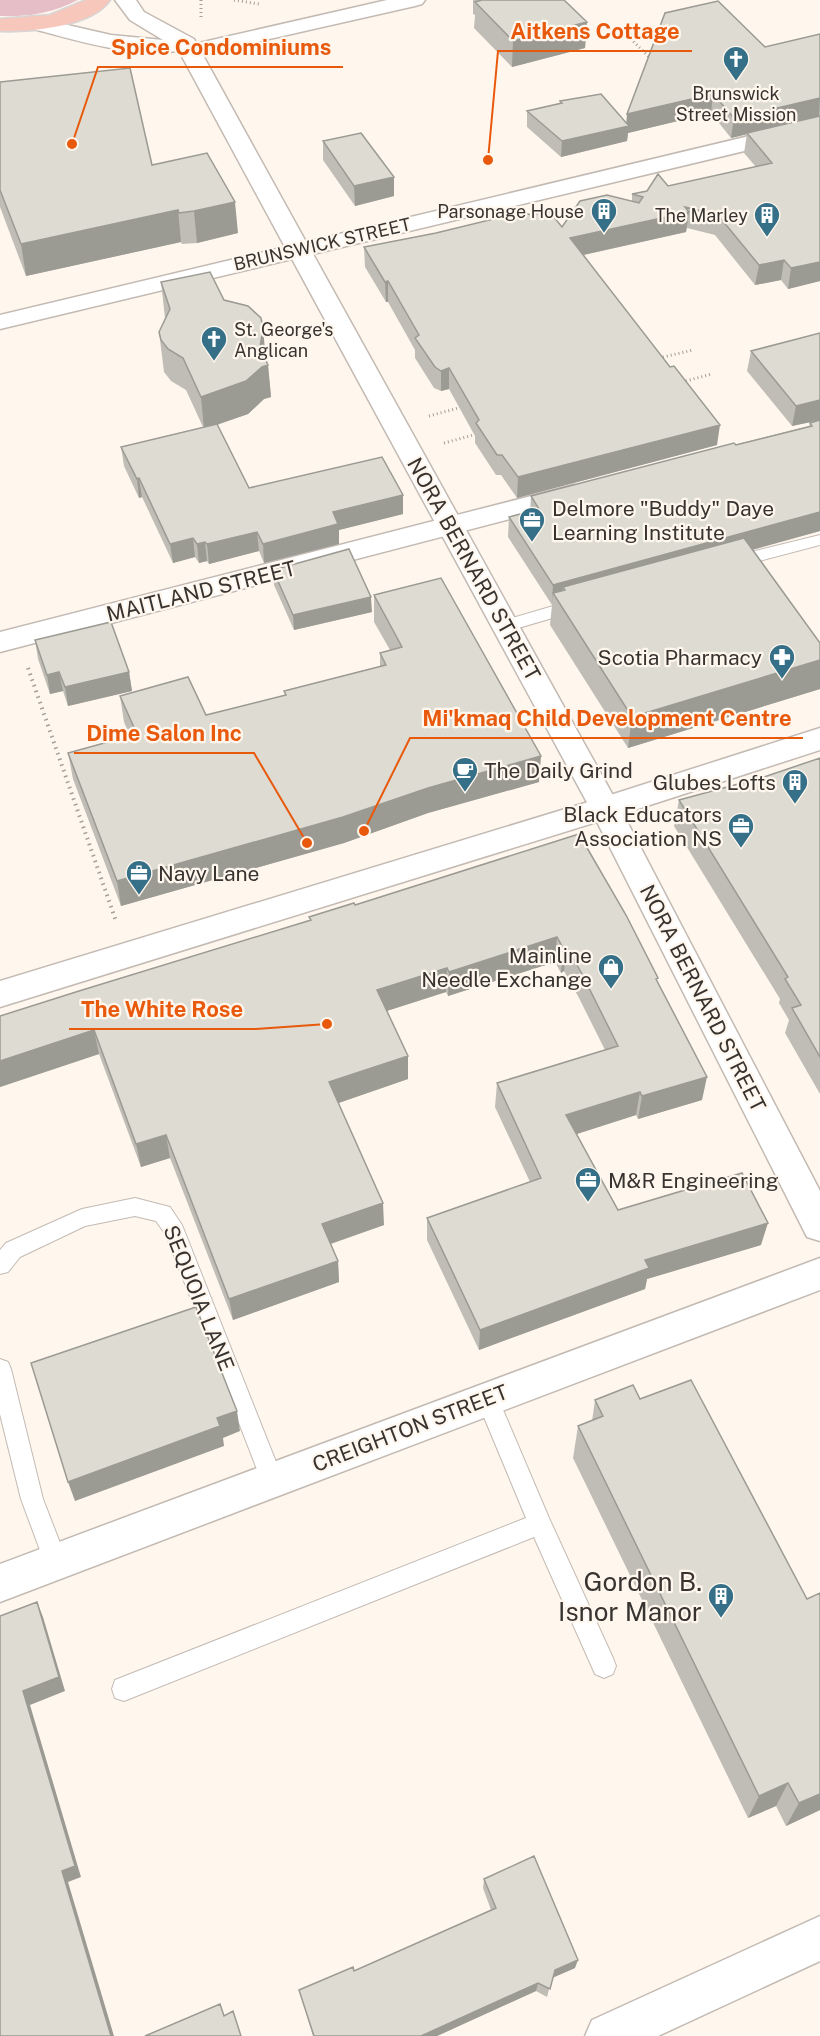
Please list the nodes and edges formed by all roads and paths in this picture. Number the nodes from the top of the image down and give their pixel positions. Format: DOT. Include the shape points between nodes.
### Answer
graph roads {
  1 [pos="100,0"];
  2 [pos="125,0"];
  3 [pos="201,0"];
  4 [pos="415,0"];
  5 [pos="201,22"];
  6 [pos="626,23"];
  7 [pos="37,24"];
  8 [pos="0,26"];
  9 [pos="188,48"];
  10 [pos="657,66"];
  11 [pos="820,126"];
  12 [pos="299,250"];
  13 [pos="0,322"];
  14 [pos="693,350"];
  15 [pos="658,359"];
  16 [pos="712,374"];
  17 [pos="678,383"];
  18 [pos="462,407"];
  19 [pos="428,416"];
  20 [pos="488,432"];
  21 [pos="443,443"];
  22 [pos="600,488"];
  23 [pos="451,526"];
  24 [pos="820,540"];
  25 [pos="715,567"];
  26 [pos="595,600"];
  27 [pos="506,626"];
  28 [pos="9,639"];
  29 [pos="820,739"];
  30 [pos="605,808"];
  31 [pos="117,925"];
  32 [pos="0,994"];
  33 [pos="820,1226"];
  34 [pos="0,1265"];
  35 [pos="820,1274"];
  36 [pos="0,1368"];
  37 [pos="487,1398"];
  38 [pos="273,1482"];
  39 [pos="540,1524"];
  40 [pos="55,1561"];
  41 [pos="0,1583"];
  42 [pos="604,1666"];
  43 [pos="124,1689"];
  44 [pos="820,1938"];
  45 [pos="608,2036"];
  1 -- 7 [label="main road" via="66,17"];
  2 -- 9 [label="street" via="137,15"];
  3 -- 5 [label="path"];
  4 -- 9 [label="street"];
  6 -- 10 [label="path" via="634,42"];
  7 -- 8 [label="main road"];
  7 -- 9 [label="street" via="104,42"];
  9 -- 12 [label="street, NORA BERNARD STREET"];
  11 -- 12 [label="street, BRUNSWICK STREET"];
  12 -- 13 [label="street, BRUNSWICK STREET"];
  12 -- 23 [label="street, NORA BERNARD STREET"];
  14 -- 15 [label="path"];
  16 -- 17 [label="path"];
  18 -- 19 [label="path"];
  20 -- 21 [label="path"];
  22 -- 23 [label="street, MAITLAND STREET"];
  23 -- 27 [label="street, NORA BERNARD STREET"];
  23 -- 28 [label="street, MAITLAND STREET"];
  24 -- 25 [label="lane"];
  26 -- 27 [label="lane"];
  27 -- 30 [label="street, NORA BERNARD STREET"];
  28 -- 31 [label="path"];
  29 -- 30 [label="street"];
  30 -- 32 [label="street"];
  30 -- 33 [label="street, NORA BERNARD STREET"];
  34 -- 38 [label="lane, SEQUOIA LANE" via="13,1250 82,1218 135,1207 163,1213 175,1231"];
  35 -- 37 [label="street, CREIGHTON STREET"];
  36 -- 40 [label="lane" via="32,1499"];
  37 -- 38 [label="street, CREIGHTON STREET"];
  37 -- 39 [label="lane"];
  38 -- 40 [label="street, CREIGHTON STREET"];
  39 -- 42 [label="lane"];
  39 -- 43 [label="lane"];
  40 -- 41 [label="street, CREIGHTON STREET"];
  44 -- 45 [label="street"];
}
